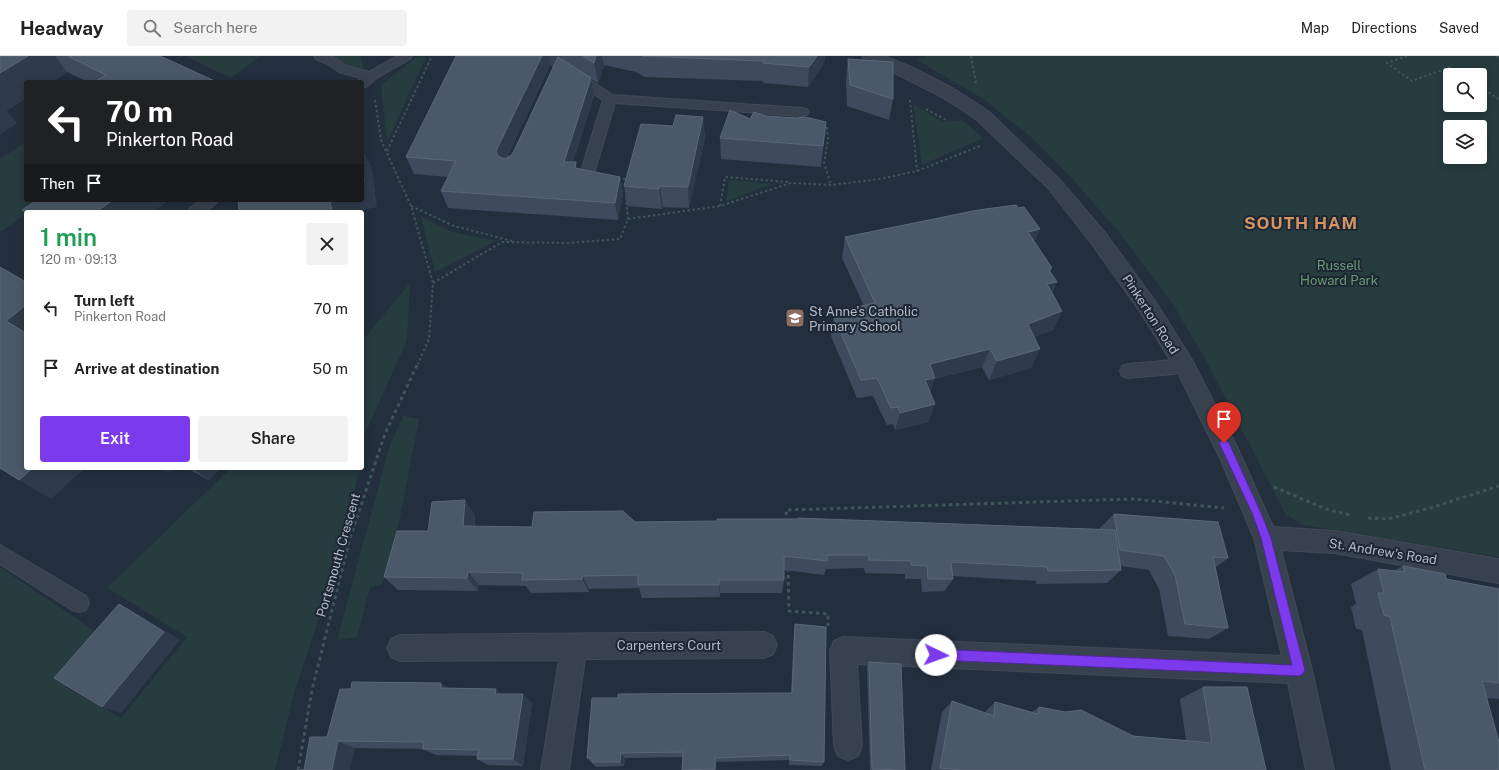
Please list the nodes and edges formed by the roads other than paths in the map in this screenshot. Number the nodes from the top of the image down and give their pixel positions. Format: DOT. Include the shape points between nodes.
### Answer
graph roads {
  1 [pos="320,56"];
  2 [pos="406,56"];
  3 [pos="870,56"];
  4 [pos="555,60"];
  5 [pos="369,78"];
  6 [pos="552,79"];
  7 [pos="610,99"];
  8 [pos="803,111"];
  9 [pos="587,174"];
  10 [pos="208,202"];
  11 [pos="198,210"];
  12 [pos="1185,366"];
  13 [pos="1128,371"];
  14 [pos="1266,538"];
  15 [pos="0,554"];
  16 [pos="1499,571"];
  17 [pos="79,603"];
  18 [pos="764,645"];
  19 [pos="574,646"];
  20 [pos="400,648"];
  21 [pos="1299,670"];
  22 [pos="848,746"];
  23 [pos="555,770"];
  24 [pos="1320,770"];
  1 -- 5 [label="lane" via="343,69"];
  2 -- 5 [label="lane"];
  3 -- 12 [label="street, Pinkerton Road" via="948,93 982,115 1054,184 1099,239 1148,307"];
  4 -- 6 [label="lane"];
  4 -- 7 [label="lane"];
  7 -- 8 [label="lane"];
  7 -- 9 [label="lane"];
  10 -- 11 [label="lane"];
  12 -- 13 [label="lane"];
  12 -- 14 [label="street, Pinkerton Road" via="1230,456"];
  14 -- 16 [label="street, St. Andrew's Road" via="1335,542"];
  14 -- 21 [label="street, Pinkerton Road"];
  15 -- 17 [label="lane"];
  18 -- 19 [label="street, Carpenters Court"];
  19 -- 20 [label="street, Carpenters Court"];
  19 -- 23 [label="street"];
  21 -- 22 [label="street" via="843,650"];
  21 -- 24 [label="street, Pinkerton Road"];
}
